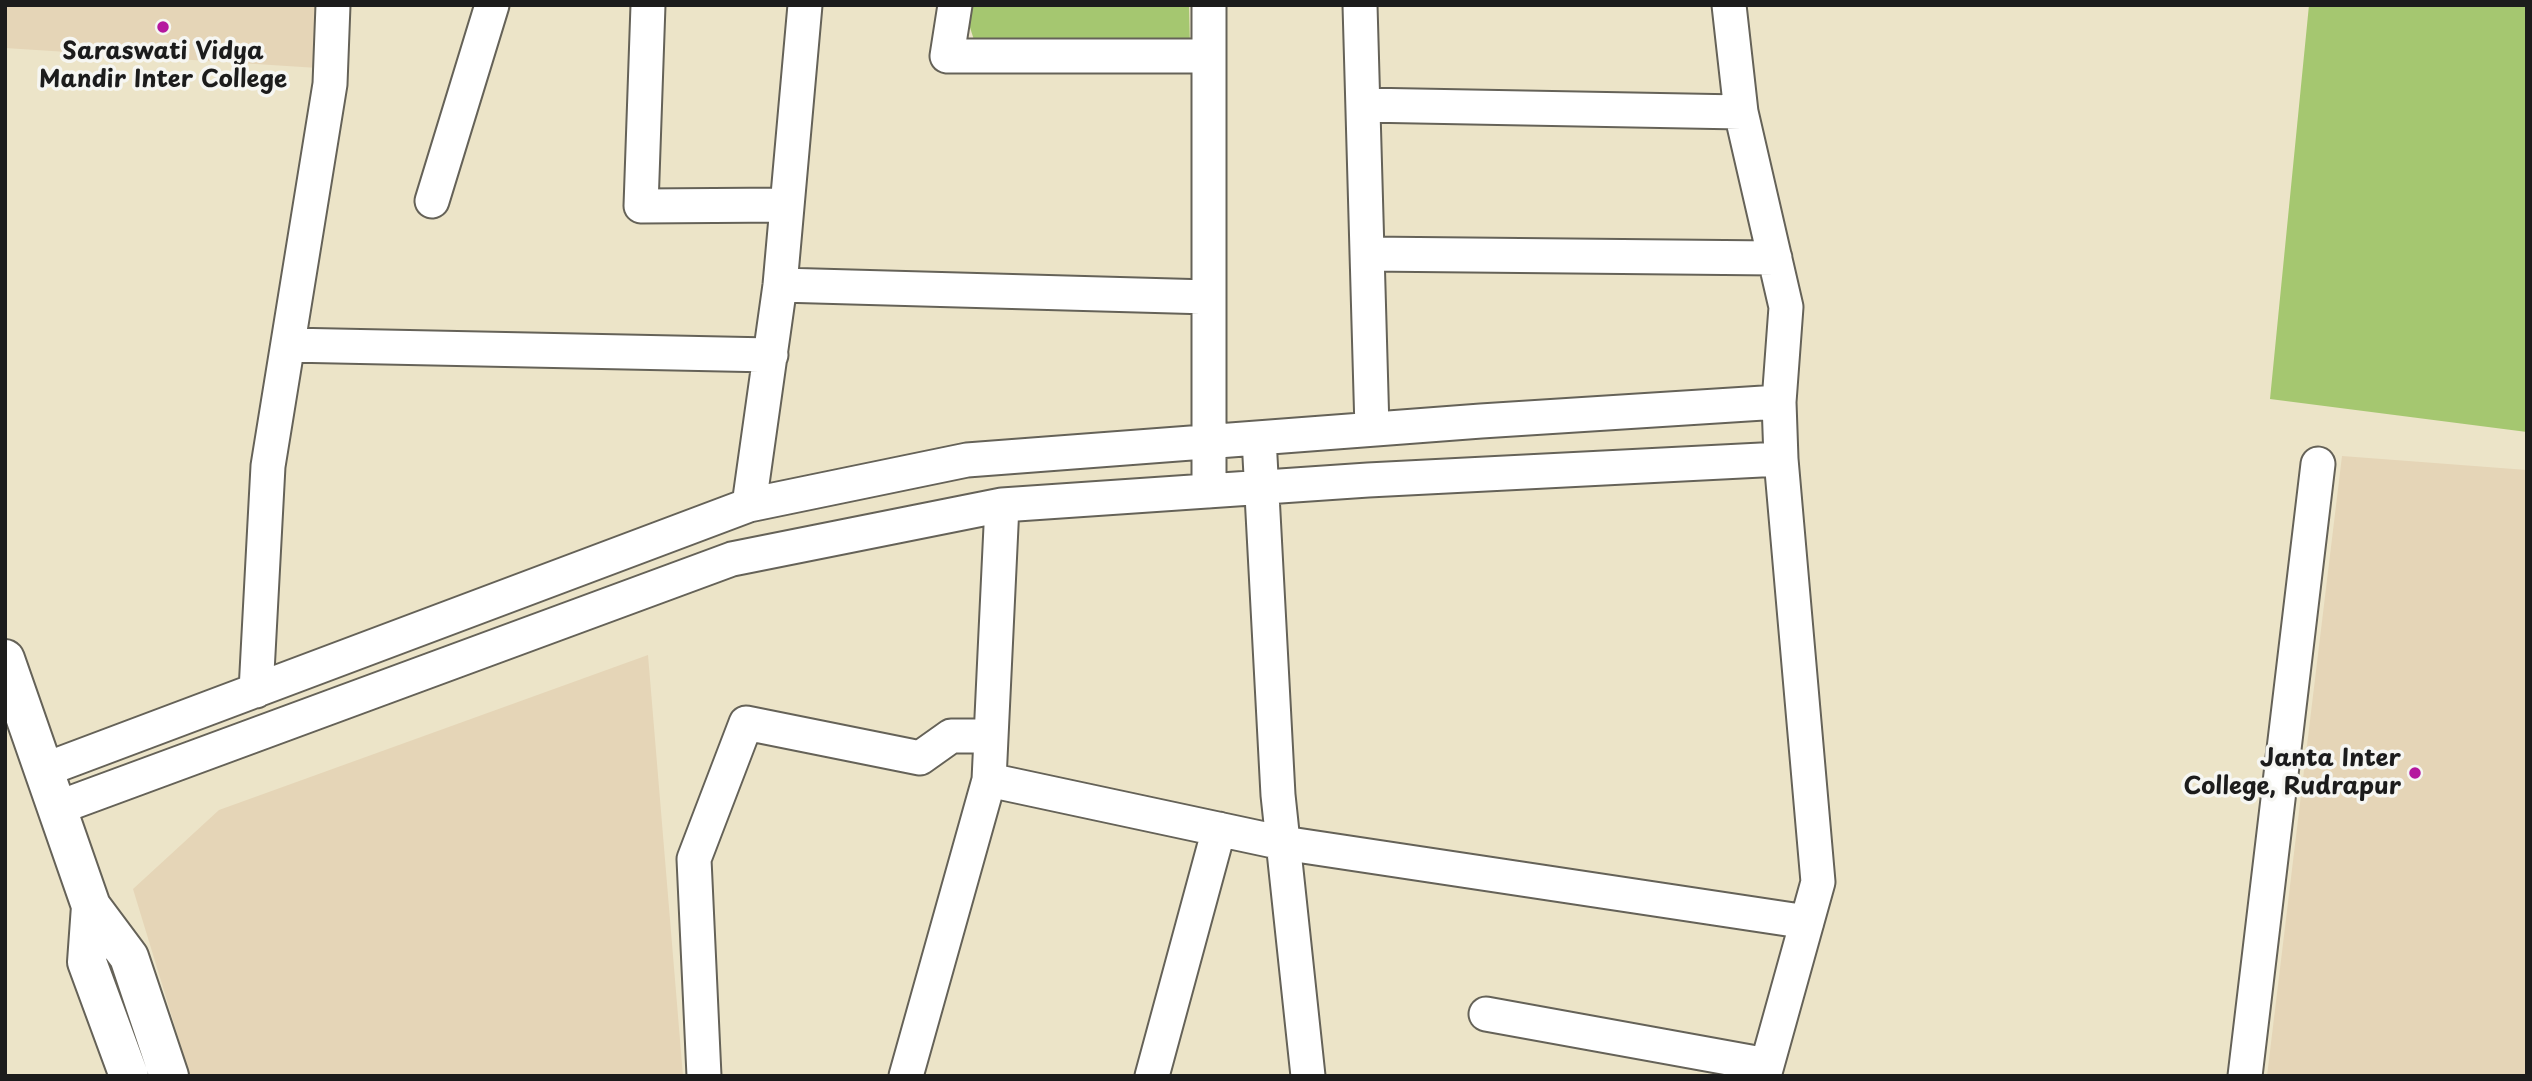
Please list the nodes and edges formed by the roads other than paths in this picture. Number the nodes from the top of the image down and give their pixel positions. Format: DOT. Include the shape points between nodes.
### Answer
graph roads {
  1 [pos="333,5"];
  2 [pos="492,5"];
  3 [pos="648,5"];
  4 [pos="805,5"];
  5 [pos="955,5"];
  6 [pos="1209,5"];
  7 [pos="1360,5"];
  8 [pos="1729,5"];
  9 [pos="1209,56"];
  10 [pos="1363,105"];
  11 [pos="1741,112"];
  12 [pos="432,201"];
  13 [pos="787,205"];
  14 [pos="1367,254"];
  15 [pos="1775,258"];
  16 [pos="780,285"];
  17 [pos="1209,298"];
  18 [pos="288,345"];
  19 [pos="771,355"];
  20 [pos="1779,402"];
  21 [pos="1372,429"];
  22 [pos="1259,438"];
  23 [pos="1208,442"];
  24 [pos="1781,458"];
  25 [pos="2318,464"];
  26 [pos="1264,487"];
  27 [pos="1209,491"];
  28 [pos="749,505"];
  29 [pos="1002,505"];
  30 [pos="5,659"];
  31 [pos="256,691"];
  32 [pos="991,736"];
  33 [pos="44,770"];
  34 [pos="989,780"];
  35 [pos="57,808"];
  36 [pos="1219,829"];
  37 [pos="1283,843"];
  38 [pos="91,906"];
  39 [pos="1807,922"];
  40 [pos="1486,1014"];
  41 [pos="1765,1070"];
  42 [pos="129,1076"];
  43 [pos="169,1076"];
  44 [pos="705,1076"];
  45 [pos="906,1076"];
  46 [pos="1152,1076"];
  47 [pos="1308,1076"];
  48 [pos="2245,1076"];
  1 -- 18 [label="street" via="330,84"];
  2 -- 12 [label="street"];
  3 -- 13 [label="street" via="641,206"];
  4 -- 13 [label="street"];
  5 -- 9 [label="street" via="947,56"];
  6 -- 9 [label="street"];
  7 -- 10 [label="street"];
  8 -- 11 [label="street"];
  9 -- 17 [label="street"];
  10 -- 11 [label="street"];
  10 -- 14 [label="street"];
  11 -- 15 [label="street"];
  13 -- 16 [label="street"];
  14 -- 15 [label="street"];
  14 -- 21 [label="street"];
  15 -- 20 [label="street" via="1786,307"];
  16 -- 17 [label="street"];
  16 -- 19 [label="street"];
  17 -- 23 [label="street"];
  18 -- 19 [label="street"];
  18 -- 31 [label="street" via="268,466"];
  19 -- 28 [label="street"];
  20 -- 21 [label="street"];
  20 -- 24 [label="street"];
  21 -- 22 [label="street"];
  22 -- 23 [label="street"];
  22 -- 26 [label="street"];
  23 -- 27 [label="street"];
  23 -- 28 [label="street" via="967,460"];
  24 -- 26 [label="street"];
  24 -- 39 [label="street" via="1818,882"];
  25 -- 48 [label="street"];
  26 -- 27 [label="street"];
  26 -- 37 [label="street"];
  27 -- 29 [label="street"];
  28 -- 31 [label="street"];
  29 -- 32 [label="street"];
  29 -- 35 [label="street" via="732,559"];
  30 -- 33 [label="street"];
  31 -- 33 [label="street"];
  32 -- 34 [label="street"];
  32 -- 44 [label="street" via="951,736 920,758 747,723 694,859"];
  33 -- 35 [label="street"];
  34 -- 36 [label="street"];
  34 -- 45 [label="street"];
  35 -- 38 [label="street"];
  36 -- 37 [label="street"];
  36 -- 46 [label="street"];
  37 -- 39 [label="street"];
  37 -- 47 [label="street"];
  38 -- 42 [label="street" via="87,962"];
  38 -- 43 [label="street" via="129,957"];
  39 -- 41 [label="street"];
  40 -- 41 [label="street"];
}
